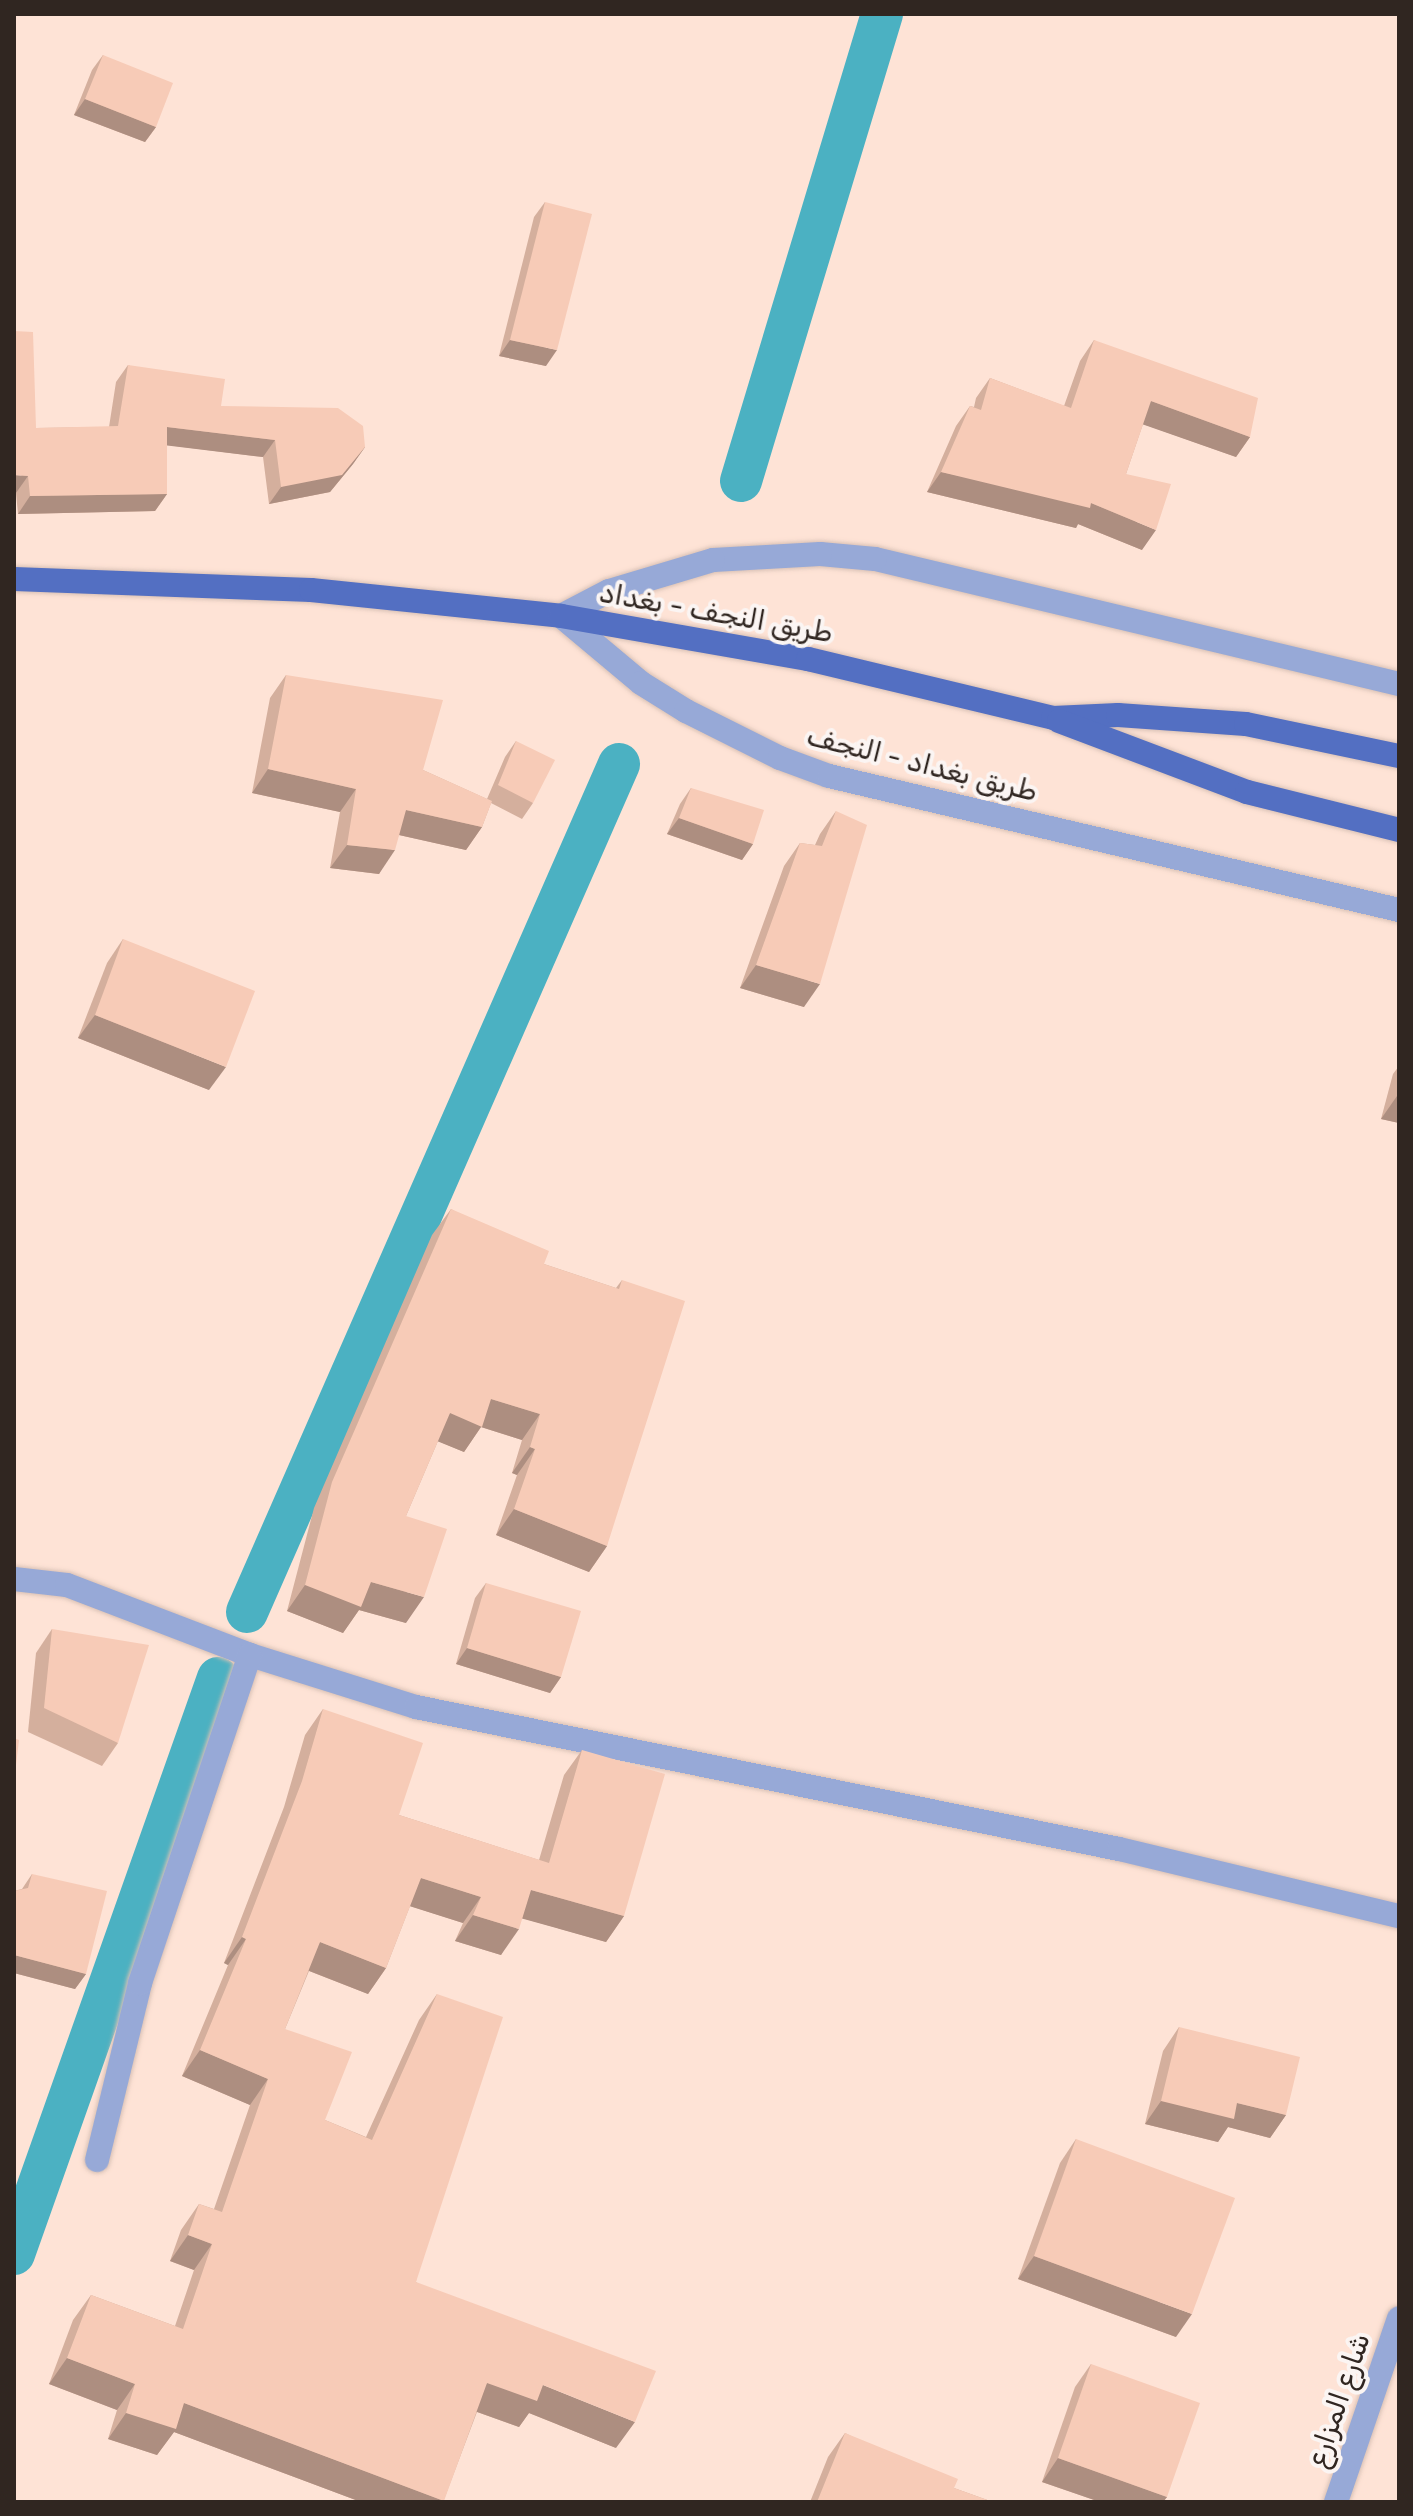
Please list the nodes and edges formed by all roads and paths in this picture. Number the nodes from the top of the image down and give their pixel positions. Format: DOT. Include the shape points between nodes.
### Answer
graph roads {
  1 [pos="14,579"];
  2 [pos="561,616"];
  3 [pos="1399,684"];
  4 [pos="1053,718"];
  5 [pos="1399,756"];
  6 [pos="1399,830"];
  7 [pos="1399,910"];
  8 [pos="14,1579"];
  9 [pos="250,1655"];
  10 [pos="1399,1916"];
  11 [pos="97,2160"];
  12 [pos="1399,2318"];
  13 [pos="1336,2502"];
  1 -- 2 [label="main road, طريق النجف - بغداد" via="311,590"];
  2 -- 3 [label="street" via="609,591 713,560 820,554 875,559"];
  2 -- 4 [label="main road, طريق النجف - بغداد" via="808,659"];
  2 -- 7 [label="street, طريق بغداد - النجف" via="620,667 686,711 744,742 829,776"];
  4 -- 5 [label="main road, طريق النجف - بغداد" via="1118,715 1246,724"];
  4 -- 6 [label="main road" via="1247,792"];
  8 -- 9 [label="street" via="67,1585"];
  9 -- 10 [label="street" via="491,1725 1119,1849"];
  9 -- 11 [label="street" via="140,1983"];
  12 -- 13 [label="street, شارع المزارع"];
}
